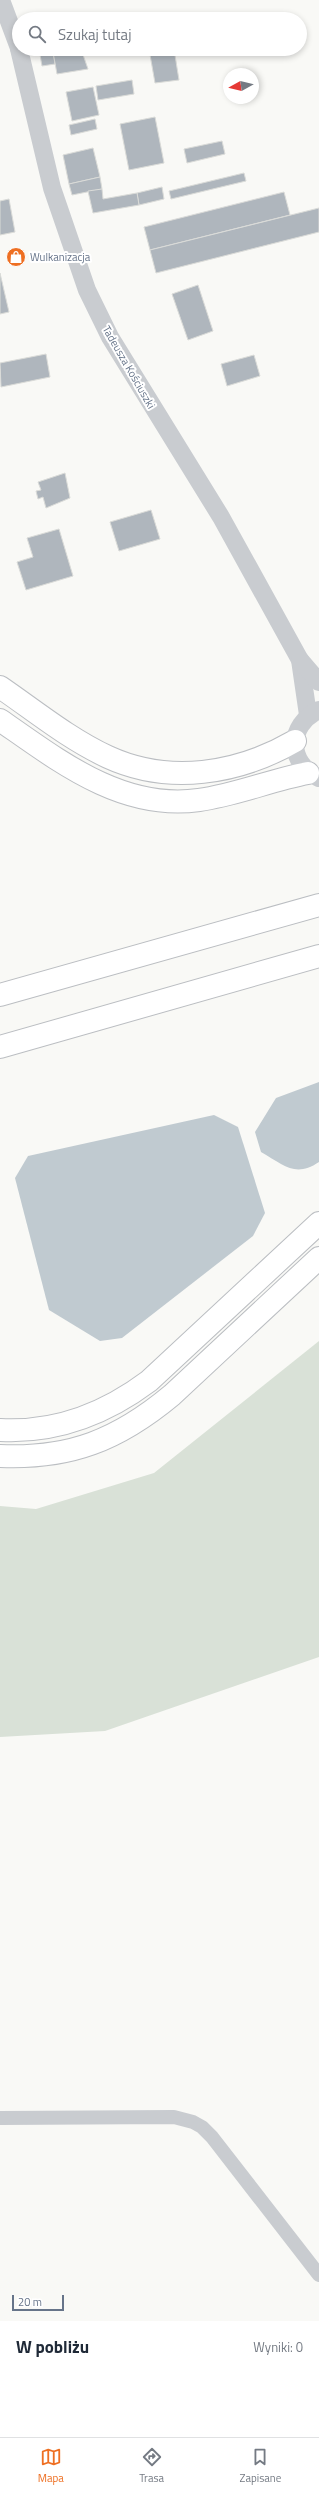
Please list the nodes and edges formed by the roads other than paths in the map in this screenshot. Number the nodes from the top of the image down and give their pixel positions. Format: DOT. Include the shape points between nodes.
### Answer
graph roads {
  1 [pos="0,0"];
  2 [pos="12,31"];
  3 [pos="21,56"];
  4 [pos="300,660"];
  5 [pos="319,682"];
  6 [pos="0,687"];
  7 [pos="313,712"];
  8 [pos="0,720"];
  9 [pos="295,741"];
  10 [pos="314,775"];
  11 [pos="319,905"];
  12 [pos="319,956"];
  13 [pos="0,995"];
  14 [pos="5,1047"];
  15 [pos="319,1223"];
  16 [pos="319,1258"];
  17 [pos="0,1430"];
  18 [pos="0,1456"];
  19 [pos="0,2118"];
  20 [pos="319,2275"];
  1 -- 2 [label="street, Tadeusza Kościuszki"];
  3 -- 4 [label="street, Tadeusza Kościuszki" via="52,188 87,290 110,337 221,517"];
  4 -- 5 [label="street, Tadeusza Kościuszki"];
  4 -- 7 [label="street, Tadeusza Kościuszki"];
  6 -- 9 [label="highway" via="84,744 108,757 153,771 179,774 214,771 259,758"];
  7 -- 9 [label="street" via="297,732"];
  8 -- 10 [label="highway" via="89,778 114,790 138,796 168,801 197,800"];
  9 -- 10 [label="street" via="299,762"];
  11 -- 13 [label="highway"];
  12 -- 14 [label="highway"];
  15 -- 17 [label="highway" via="133,1393 103,1410 67,1424"];
  16 -- 18 [label="highway" via="172,1395 129,1426 100,1442 63,1452 41,1456"];
  19 -- 20 [label="street" via="138,2116 174,2117 193,2122 212,2137"];
}
